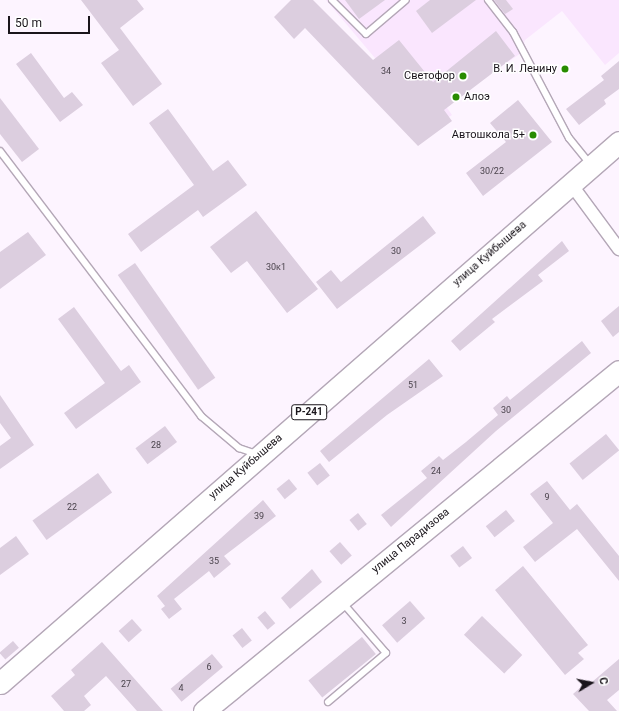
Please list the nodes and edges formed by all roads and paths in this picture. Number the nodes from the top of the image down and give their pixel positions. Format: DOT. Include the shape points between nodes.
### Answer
graph roads {
  1 [pos="332,0"];
  2 [pos="406,0"];
  3 [pos="488,0"];
  4 [pos="619,142"];
  5 [pos="0,151"];
  6 [pos="592,167"];
  7 [pos="571,184"];
  8 [pos="619,249"];
  9 [pos="619,372"];
  10 [pos="260,455"];
  11 [pos="340,599"];
  12 [pos="0,683"];
  13 [pos="328,702"];
  14 [pos="204,711"];
  1 -- 2 [label="lane" via="366,34"];
  3 -- 6 [label="lane" via="513,32 569,138"];
  4 -- 6 [label="highway, улица Куйбышева / Р-241"];
  5 -- 10 [label="lane" via="201,416 239,448"];
  6 -- 7 [label="highway, улица Куйбышева / Р-241"];
  7 -- 8 [label="street"];
  7 -- 10 [label="highway, улица Куйбышева / Р-241"];
  9 -- 11 [label="highway, улица Парадизова"];
  10 -- 12 [label="highway, улица Куйбышева / Р-241"];
  11 -- 13 [label="lane" via="386,653"];
  11 -- 14 [label="highway, улица Парадизова"];
}
